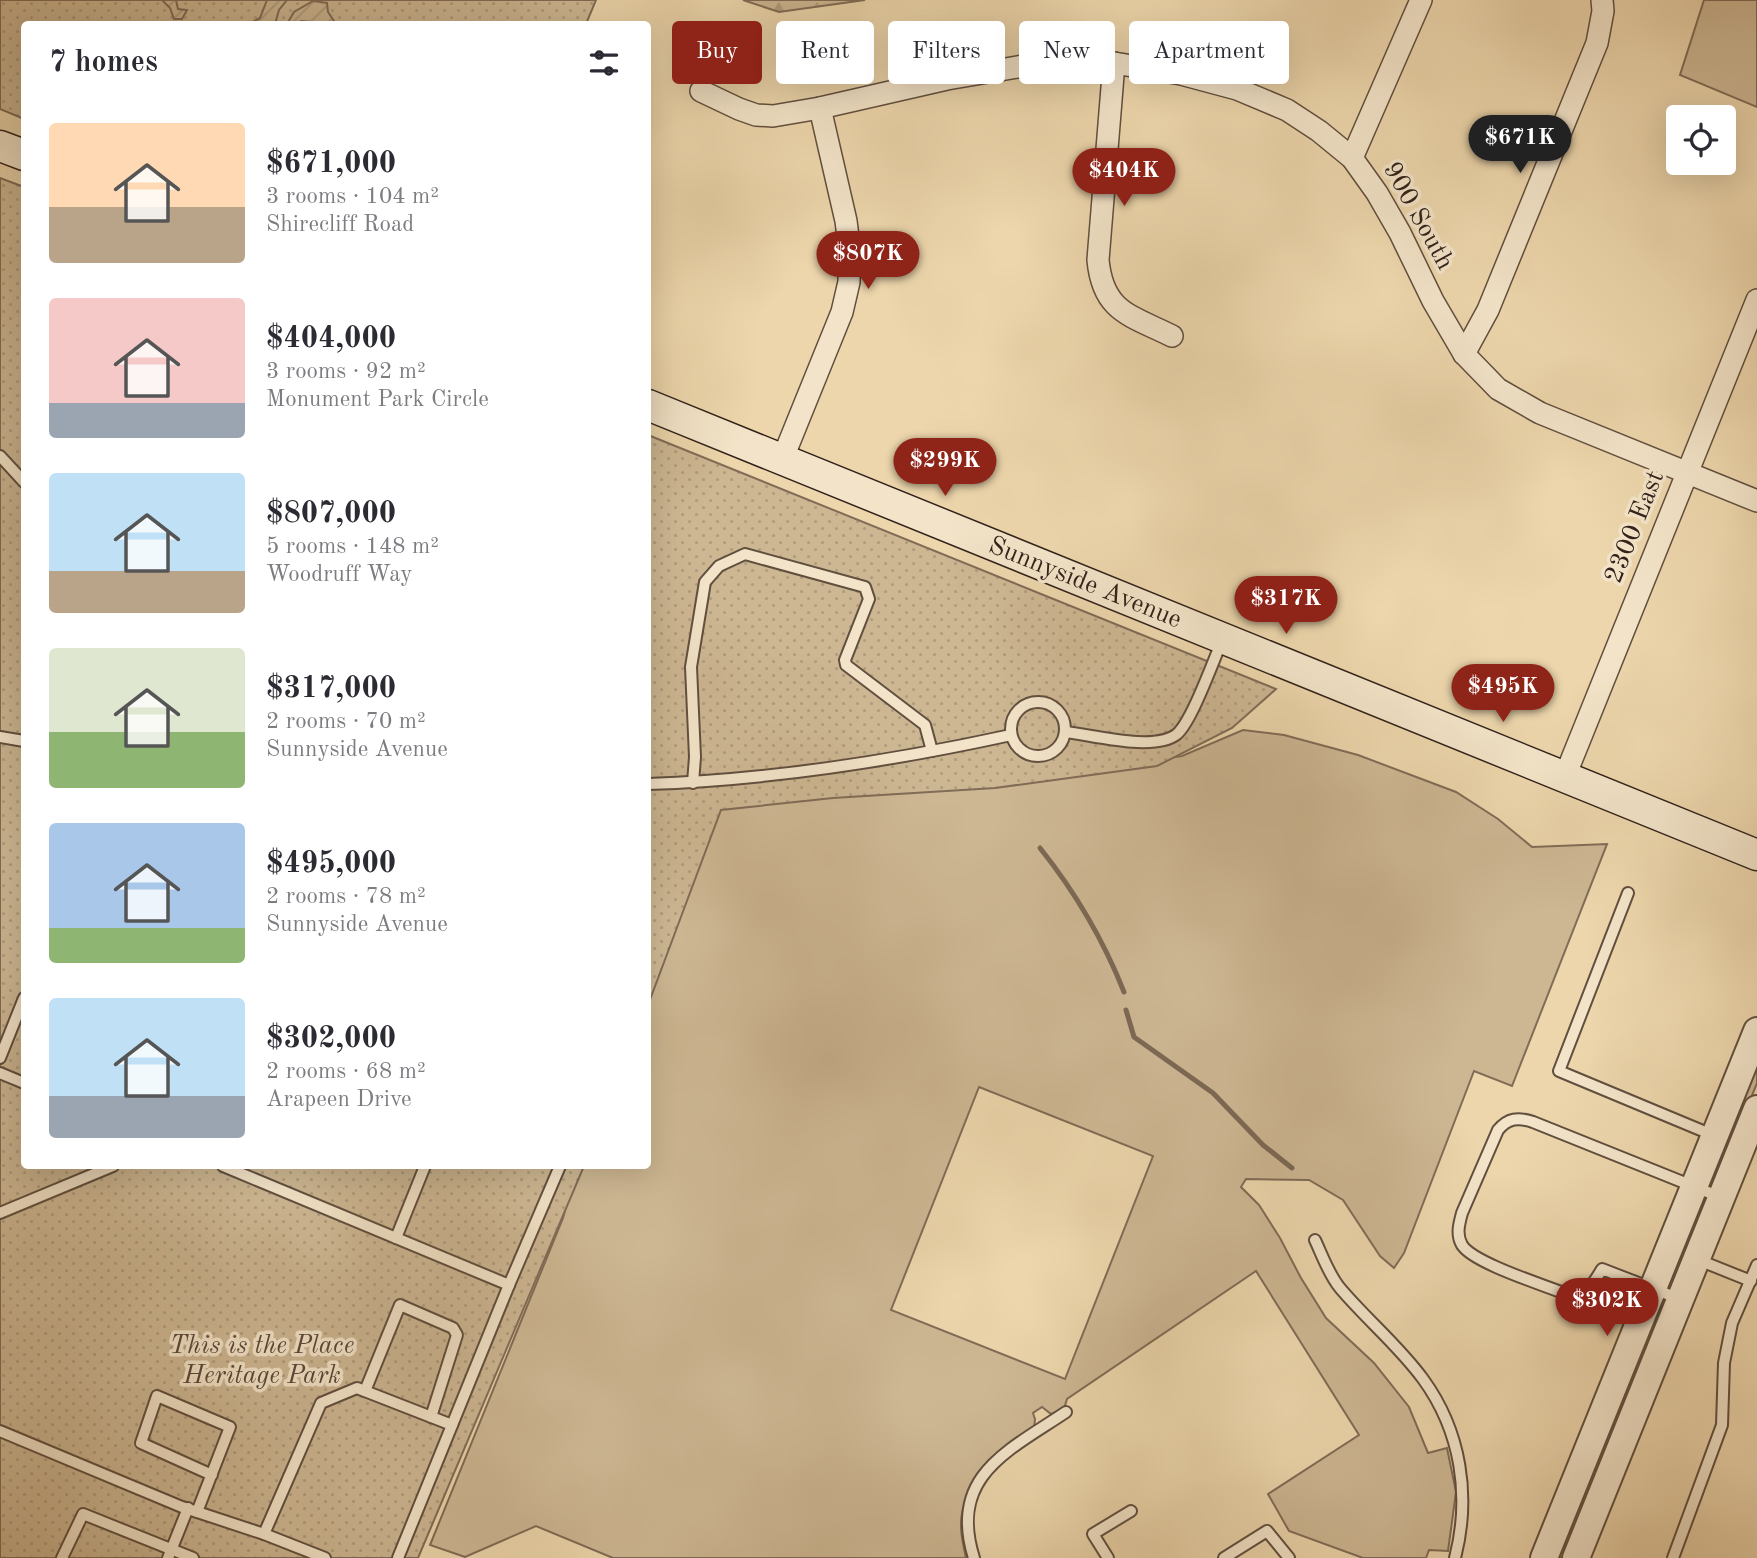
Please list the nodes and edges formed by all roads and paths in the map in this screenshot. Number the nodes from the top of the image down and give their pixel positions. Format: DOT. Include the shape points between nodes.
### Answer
graph roads {
  1 [pos="1421,0"];
  2 [pos="1602,0"];
  3 [pos="1115,63"];
  4 [pos="1019,67"];
  5 [pos="1112,84"];
  6 [pos="701,91"];
  7 [pos="820,108"];
  8 [pos="0,146"];
  9 [pos="21,154"];
  10 [pos="1352,158"];
  11 [pos="1757,300"];
  12 [pos="1172,336"];
  13 [pos="1464,354"];
  14 [pos="651,406"];
  15 [pos="0,456"];
  16 [pos="782,460"];
  17 [pos="1687,473"];
  18 [pos="21,479"];
  19 [pos="1757,501"];
  20 [pos="1223,638"];
  21 [pos="1066,732"];
  22 [pos="1011,735"];
  23 [pos="0,737"];
  24 [pos="21,740"];
  25 [pos="932,751"];
  26 [pos="1565,776"];
  27 [pos="693,783"];
  28 [pos="651,786"];
  29 [pos="1757,855"];
  30 [pos="1628,893"];
  31 [pos="21,1006"];
  32 [pos="1757,1031"];
  33 [pos="0,1058"];
  34 [pos="0,1073"];
  35 [pos="21,1082"];
  36 [pos="1757,1109"];
  37 [pos="1715,1136"];
  38 [pos="106,1169"];
  39 [pos="230,1169"];
  40 [pos="424,1169"];
  41 [pos="559,1169"];
  42 [pos="1695,1187"];
  43 [pos="1723,1198"];
  44 [pos="0,1213"];
  45 [pos="396,1238"];
  46 [pos="1315,1240"];
  47 [pos="1696,1259"];
  48 [pos="1757,1265"];
  49 [pos="1751,1281"];
  50 [pos="509,1284"];
  51 [pos="1653,1289"];
  52 [pos="1680,1300"];
  53 [pos="365,1391"];
  54 [pos="1066,1412"];
  55 [pos="431,1417"];
  56 [pos="452,1425"];
  57 [pos="0,1431"];
  58 [pos="212,1475"];
  59 [pos="192,1510"];
  60 [pos="1131,1511"];
  61 [pos="264,1534"];
  62 [pos="169,1554"];
  63 [pos="62,1558"];
  64 [pos="193,1558"];
  65 [pos="325,1558"];
  66 [pos="398,1558"];
  67 [pos="974,1558"];
  68 [pos="1108,1558"];
  69 [pos="1224,1558"];
  70 [pos="1289,1558"];
  71 [pos="1455,1558"];
  72 [pos="1544,1558"];
  73 [pos="1576,1558"];
  74 [pos="1673,1558"];
  1 -- 10 [label="street"];
  2 -- 13 [label="street" via="1597,43 1488,310"];
  3 -- 10 [label="street, 900 South" via="1237,89 1287,110"];
  4 -- 7 [label="street, 900 South"];
  5 -- 12 [label="street" via="1100,281 1121,310"];
  6 -- 7 [label="street, 900 South" via="756,115"];
  7 -- 16 [label="street" via="846,221 849,282 842,312"];
  8 -- 9 [label="main road"];
  10 -- 13 [label="street, 900 South" via="1377,192"];
  11 -- 17 [label="street, 2300 East"];
  13 -- 17 [label="street, 900 South" via="1498,389 1540,413"];
  14 -- 16 [label="main road, Sunnyside Avenue"];
  15 -- 18 [label="lane"];
  16 -- 20 [label="main road, Sunnyside Avenue"];
  17 -- 19 [label="street, 900 South"];
  17 -- 26 [label="street, 2300 East"];
  20 -- 21 [label="lane" via="1178,733 1147,743"];
  20 -- 26 [label="main road, Sunnyside Avenue"];
  21 -- 22 [label="lane" via="1061,744 1039,757 1022,751"];
  21 -- 22 [label="lane" via="1058,711 1035,702 1017,711"];
  22 -- 25 [label="lane"];
  23 -- 24 [label="lane"];
  25 -- 27 [label="lane"];
  25 -- 27 [label="lane" via="925,725 845,666 869,599 865,587 746,554 719,566 705,582 691,667"];
  26 -- 29 [label="main road, Sunnyside Avenue"];
  27 -- 28 [label="lane"];
  30 -- 37 [label="lane" via="1559,1071"];
  31 -- 33 [label="lane"];
  32 -- 37 [label="street"];
  34 -- 35 [label="lane"];
  36 -- 43 [label="street"];
  37 -- 42 [label="street"];
  38 -- 44 [label="lane"];
  39 -- 45 [label="lane"];
  40 -- 45 [label="lane"];
  41 -- 50 [label="lane"];
  42 -- 43 [label="lane"];
  42 -- 51 [label="street"];
  42 -- 51 [label="lane" via="1533,1122 1514,1119 1498,1130 1462,1213 1459,1239 1473,1256 1566,1294 1586,1292 1602,1269"];
  43 -- 47 [label="street"];
  45 -- 50 [label="lane"];
  46 -- 71 [label="lane" via="1338,1286 1424,1380 1452,1429 1462,1469 1462,1531"];
  47 -- 49 [label="lane"];
  47 -- 52 [label="street"];
  48 -- 49 [label="lane"];
  49 -- 74 [label="lane" via="1732,1323 1724,1363 1722,1425"];
  50 -- 56 [label="lane"];
  51 -- 52 [label="lane"];
  51 -- 72 [label="street"];
  52 -- 73 [label="street"];
  53 -- 55 [label="lane"];
  53 -- 55 [label="lane" via="400,1305 453,1328 457,1335"];
  53 -- 61 [label="lane" via="357,1388 321,1403"];
  54 -- 67 [label="lane" via="995,1461 976,1484 967,1508 966,1532"];
  55 -- 56 [label="lane"];
  56 -- 66 [label="lane"];
  57 -- 59 [label="lane"];
  58 -- 58 [label="lane" via="230,1427 157,1396 141,1443"];
  58 -- 59 [label="lane"];
  59 -- 61 [label="lane"];
  59 -- 62 [label="lane"];
  60 -- 68 [label="lane" via="1093,1534"];
  61 -- 65 [label="lane"];
  62 -- 63 [label="lane" via="83,1514"];
  62 -- 64 [label="lane"];
  69 -- 70 [label="lane" via="1267,1531"];
}
